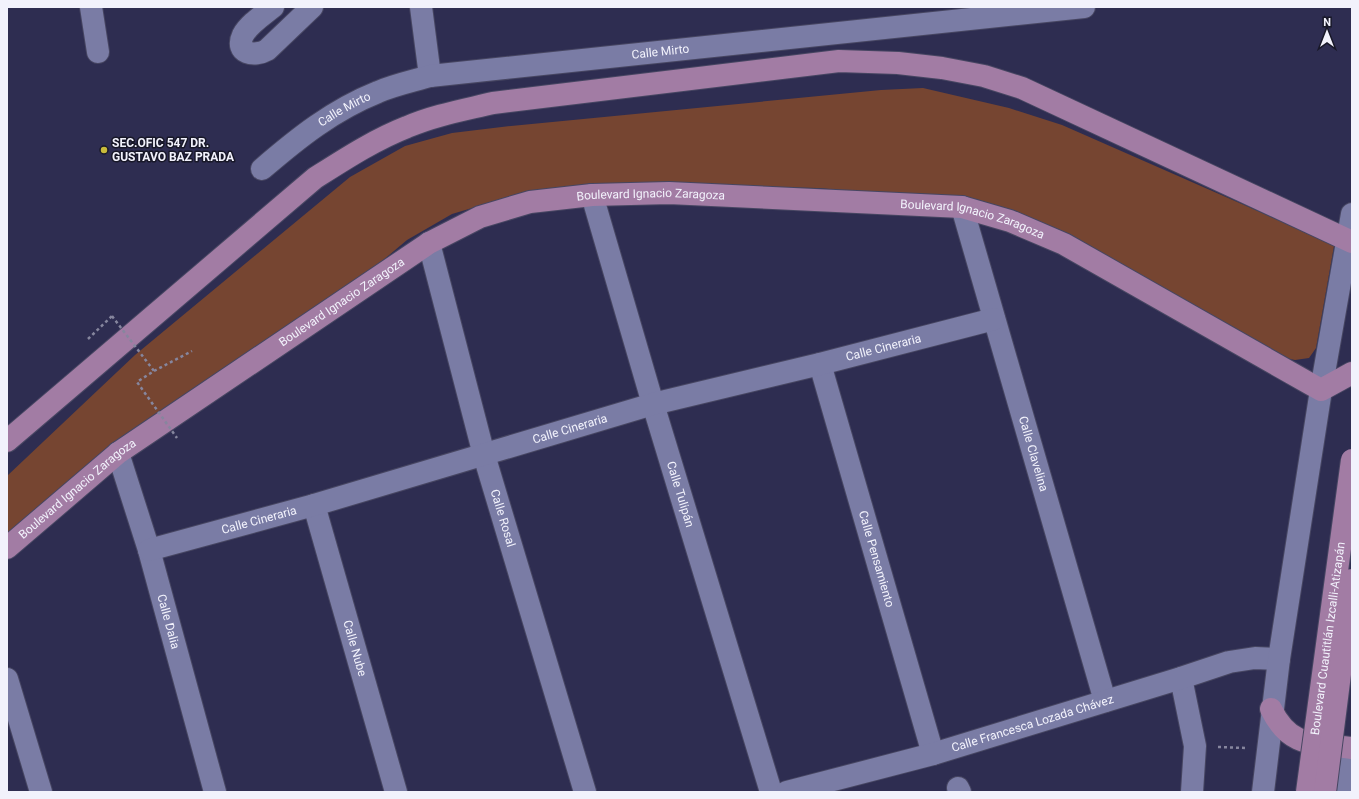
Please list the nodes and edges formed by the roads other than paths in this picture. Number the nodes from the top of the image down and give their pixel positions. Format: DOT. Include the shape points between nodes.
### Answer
graph roads {
  1 [pos="91,7"];
  2 [pos="273,7"];
  3 [pos="312,7"];
  4 [pos="422,7"];
  5 [pos="1071,8"];
  6 [pos="98,52"];
  7 [pos="430,76"];
  8 [pos="262,169"];
  9 [pos="592,195"];
  10 [pos="962,207"];
  11 [pos="1352,214"];
  12 [pos="1350,241"];
  13 [pos="429,243"];
  14 [pos="994,319"];
  15 [pos="820,364"];
  16 [pos="1352,373"];
  17 [pos="1321,390"];
  18 [pos="653,404"];
  19 [pos="7,441"];
  20 [pos="118,452"];
  21 [pos="484,455"];
  22 [pos="1352,460"];
  23 [pos="314,505"];
  24 [pos="7,548"];
  25 [pos="149,550"];
  26 [pos="1352,580"];
  27 [pos="1279,659"];
  28 [pos="1181,678"];
  29 [pos="7,679"];
  30 [pos="1105,701"];
  31 [pos="1272,709"];
  32 [pos="1352,748"];
  33 [pos="933,754"];
  34 [pos="1352,754"];
  35 [pos="41,792"];
  36 [pos="215,792"];
  37 [pos="396,792"];
  38 [pos="585,792"];
  39 [pos="771,792"];
  40 [pos="787,792"];
  41 [pos="1192,792"];
  42 [pos="1263,792"];
  43 [pos="1307,792"];
  44 [pos="1325,792"];
  45 [pos="1347,792"];
  1 -- 6 [label="street"];
  2 -- 3 [label="street" via="242,37 241,45 244,51 260,54 267,50"];
  4 -- 7 [label="street"];
  5 -- 7 [label="street, Calle Mirto"];
  7 -- 8 [label="street, Calle Mirto" via="378,91 341,109 302,134"];
  9 -- 10 [label="main road, Boulevard Ignacio Zaragoza" via="669,193"];
  9 -- 13 [label="main road, Boulevard Ignacio Zaragoza" via="530,202 480,217"];
  9 -- 18 [label="street, Calle Tulipán"];
  10 -- 14 [label="street, Calle Clavelina"];
  10 -- 17 [label="main road, Boulevard Ignacio Zaragoza" via="1010,221 1064,244"];
  11 -- 12 [label="street"];
  12 -- 17 [label="street"];
  12 -- 19 [label="main road" via="1022,88 984,76 942,68 840,61 493,102 407,127 355,152 315,178"];
  13 -- 20 [label="main road, Boulevard Ignacio Zaragoza"];
  13 -- 21 [label="street, Calle Rosal"];
  14 -- 15 [label="street, Calle Cineraria"];
  14 -- 30 [label="street, Calle Clavelina"];
  15 -- 18 [label="street, Calle Cineraria"];
  15 -- 33 [label="street, Calle Pensamiento"];
  16 -- 17 [label="main road"];
  17 -- 27 [label="street"];
  18 -- 21 [label="street, Calle Cineraria"];
  18 -- 39 [label="street, Calle Tulipán"];
  20 -- 24 [label="main road, Boulevard Ignacio Zaragoza"];
  20 -- 25 [label="street, Calle Dalia"];
  21 -- 23 [label="street, Calle Cineraria"];
  21 -- 38 [label="street, Calle Rosal"];
  22 -- 43 [label="main road, Boulevard Cuautitlán Izcalli-Atizapán, bridge"];
  23 -- 25 [label="street, Calle Cineraria"];
  23 -- 37 [label="street, Calle Nube"];
  25 -- 36 [label="street, Calle Dalia"];
  26 -- 44 [label="main road, Boulevard Cuautitlán Izcalli-Atizapán, bridge"];
  27 -- 28 [label="street, Calle Francesca Lozada Chávez" via="1254,658 1229,662"];
  27 -- 31 [label="street"];
  28 -- 30 [label="street, Calle Francesca Lozada Chávez"];
  28 -- 41 [label="street" via="1195,746"];
  29 -- 35 [label="street"];
  30 -- 33 [label="street, Calle Francesca Lozada Chávez"];
  31 -- 32 [label="main road" via="1278,722 1299,741"];
  31 -- 42 [label="street"];
  33 -- 40 [label="street, Calle Francesca Lozada Chávez"];
  34 -- 45 [label="street"];
}
